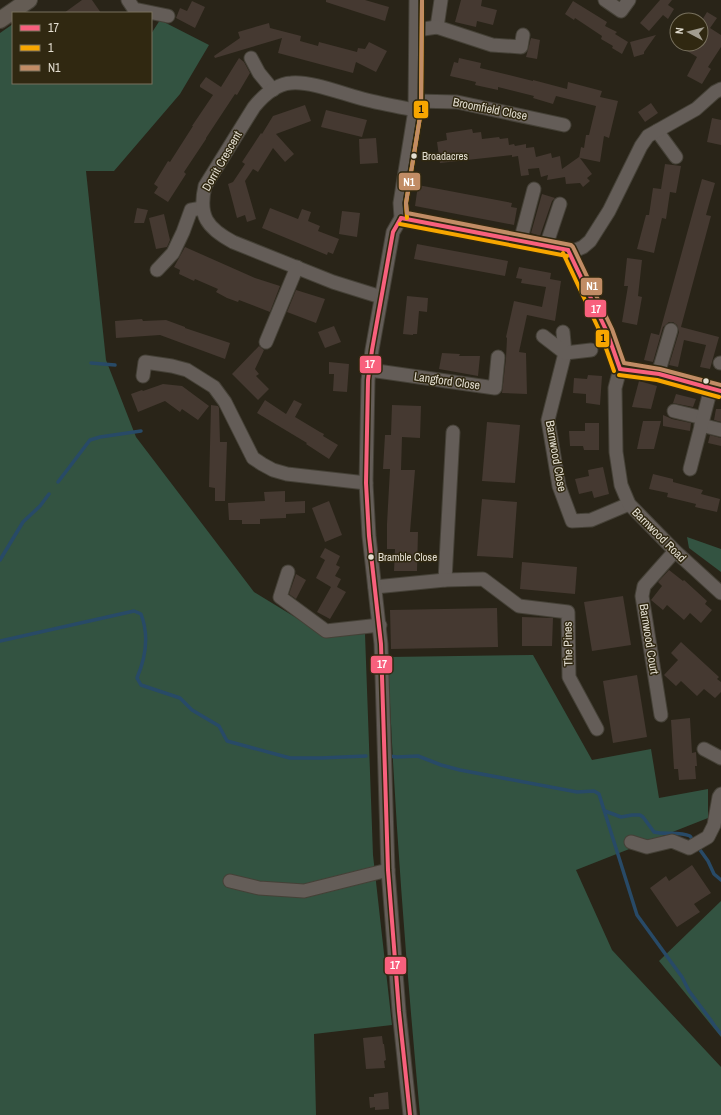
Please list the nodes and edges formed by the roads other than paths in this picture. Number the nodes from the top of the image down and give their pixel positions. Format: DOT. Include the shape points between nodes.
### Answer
graph roads {
  1 [pos="29,0"];
  2 [pos="128,0"];
  3 [pos="416,0"];
  4 [pos="441,0"];
  5 [pos="605,0"];
  6 [pos="629,0"];
  7 [pos="149,12"];
  8 [pos="152,13"];
  9 [pos="168,16"];
  10 [pos="0,20"];
  11 [pos="437,28"];
  12 [pos="417,30"];
  13 [pos="522,35"];
  14 [pos="252,58"];
  15 [pos="721,89"];
  16 [pos="273,90"];
  17 [pos="416,105"];
  18 [pos="564,125"];
  19 [pos="657,130"];
  20 [pos="676,157"];
  21 [pos="534,189"];
  22 [pos="560,204"];
  23 [pos="202,208"];
  24 [pos="401,218"];
  25 [pos="520,242"];
  26 [pos="546,246"];
  27 [pos="568,250"];
  28 [pos="297,267"];
  29 [pos="157,270"];
  30 [pos="381,298"];
  31 [pos="671,330"];
  32 [pos="563,332"];
  33 [pos="543,336"];
  34 [pos="266,342"];
  35 [pos="591,350"];
  36 [pos="565,353"];
  37 [pos="498,357"];
  38 [pos="620,369"];
  39 [pos="370,370"];
  40 [pos="658,374"];
  41 [pos="143,376"];
  42 [pos="716,390"];
  43 [pos="674,410"];
  44 [pos="702,421"];
  45 [pos="721,430"];
  46 [pos="454,432"];
  47 [pos="690,469"];
  48 [pos="366,483"];
  49 [pos="629,504"];
  50 [pos="675,551"];
  51 [pos="288,572"];
  52 [pos="446,580"];
  53 [pos="375,587"];
  54 [pos="721,593"];
  55 [pos="380,625"];
  56 [pos="661,715"];
  57 [pos="597,729"];
  58 [pos="704,750"];
  59 [pos="721,758"];
  60 [pos="721,794"];
  61 [pos="718,831"];
  62 [pos="631,842"];
  63 [pos="388,870"];
  64 [pos="230,881"];
  65 [pos="410,1115"];
  1 -- 10 [label="main road"];
  2 -- 7 [label="street" via="134,9"];
  3 -- 12 [label="street"];
  4 -- 11 [label="street"];
  5 -- 6 [label="street" via="627,14"];
  8 -- 9 [label="street"];
  11 -- 12 [label="street"];
  11 -- 13 [label="street" via="492,46 521,47"];
  12 -- 17 [label="street"];
  14 -- 16 [label="street" via="259,73"];
  15 -- 19 [label="street" via="696,109"];
  16 -- 17 [label="street, Dorrit Crescent" via="282,85 301,83 367,100"];
  16 -- 23 [label="street, Dorrit Crescent" via="262,97 254,108 205,186"];
  17 -- 18 [label="street, Broomfield Close" via="457,102"];
  17 -- 24 [label="street" via="400,203"];
  19 -- 20 [label="street"];
  19 -- 27 [label="street" via="648,136 641,146 609,211 590,240 583,247"];
  21 -- 25 [label="street"];
  22 -- 26 [label="street"];
  23 -- 28 [label="street, Dorrit Crescent" via="214,231 222,236"];
  23 -- 29 [label="street" via="191,210 173,254"];
  24 -- 25 [label="street"];
  24 -- 30 [label="street" via="393,232"];
  25 -- 26 [label="street"];
  26 -- 27 [label="street"];
  27 -- 38 [label="street" via="607,332"];
  28 -- 30 [label="street, Dorrit Crescent"];
  28 -- 34 [label="street"];
  30 -- 39 [label="street"];
  31 -- 40 [label="street"];
  32 -- 36 [label="street, Barnwood Close"];
  33 -- 36 [label="street"];
  35 -- 36 [label="street"];
  36 -- 49 [label="street, Barnwood Close" via="548,420 559,486 572,521 591,520"];
  37 -- 39 [label="street, Langford Close" via="495,388"];
  38 -- 40 [label="street"];
  38 -- 49 [label="street, Barnwood Road" via="615,388 616,452 621,485"];
  39 -- 48 [label="street"];
  40 -- 42 [label="street"];
  41 -- 48 [label="street" via="145,362 187,370 214,386 225,402 253,458 273,470"];
  42 -- 44 [label="street"];
  43 -- 44 [label="street"];
  44 -- 45 [label="street"];
  44 -- 47 [label="street"];
  46 -- 52 [label="street"];
  48 -- 53 [label="street"];
  49 -- 50 [label="street, Barnwood Road"];
  50 -- 54 [label="street, Barnwood Road"];
  50 -- 56 [label="street, Barnwood Court" via="644,586 642,596"];
  51 -- 55 [label="street" via="280,598 326,631"];
  52 -- 53 [label="street, The Pines"];
  52 -- 57 [label="street, The Pines" via="483,579 519,606 568,612 569,677"];
  53 -- 55 [label="street"];
  55 -- 63 [label="street"];
  58 -- 59 [label="street"];
  60 -- 61 [label="street" via="718,797"];
  61 -- 62 [label="street" via="689,848 672,841 647,847"];
  63 -- 64 [label="street" via="304,891 259,888"];
  63 -- 65 [label="street"];
}
